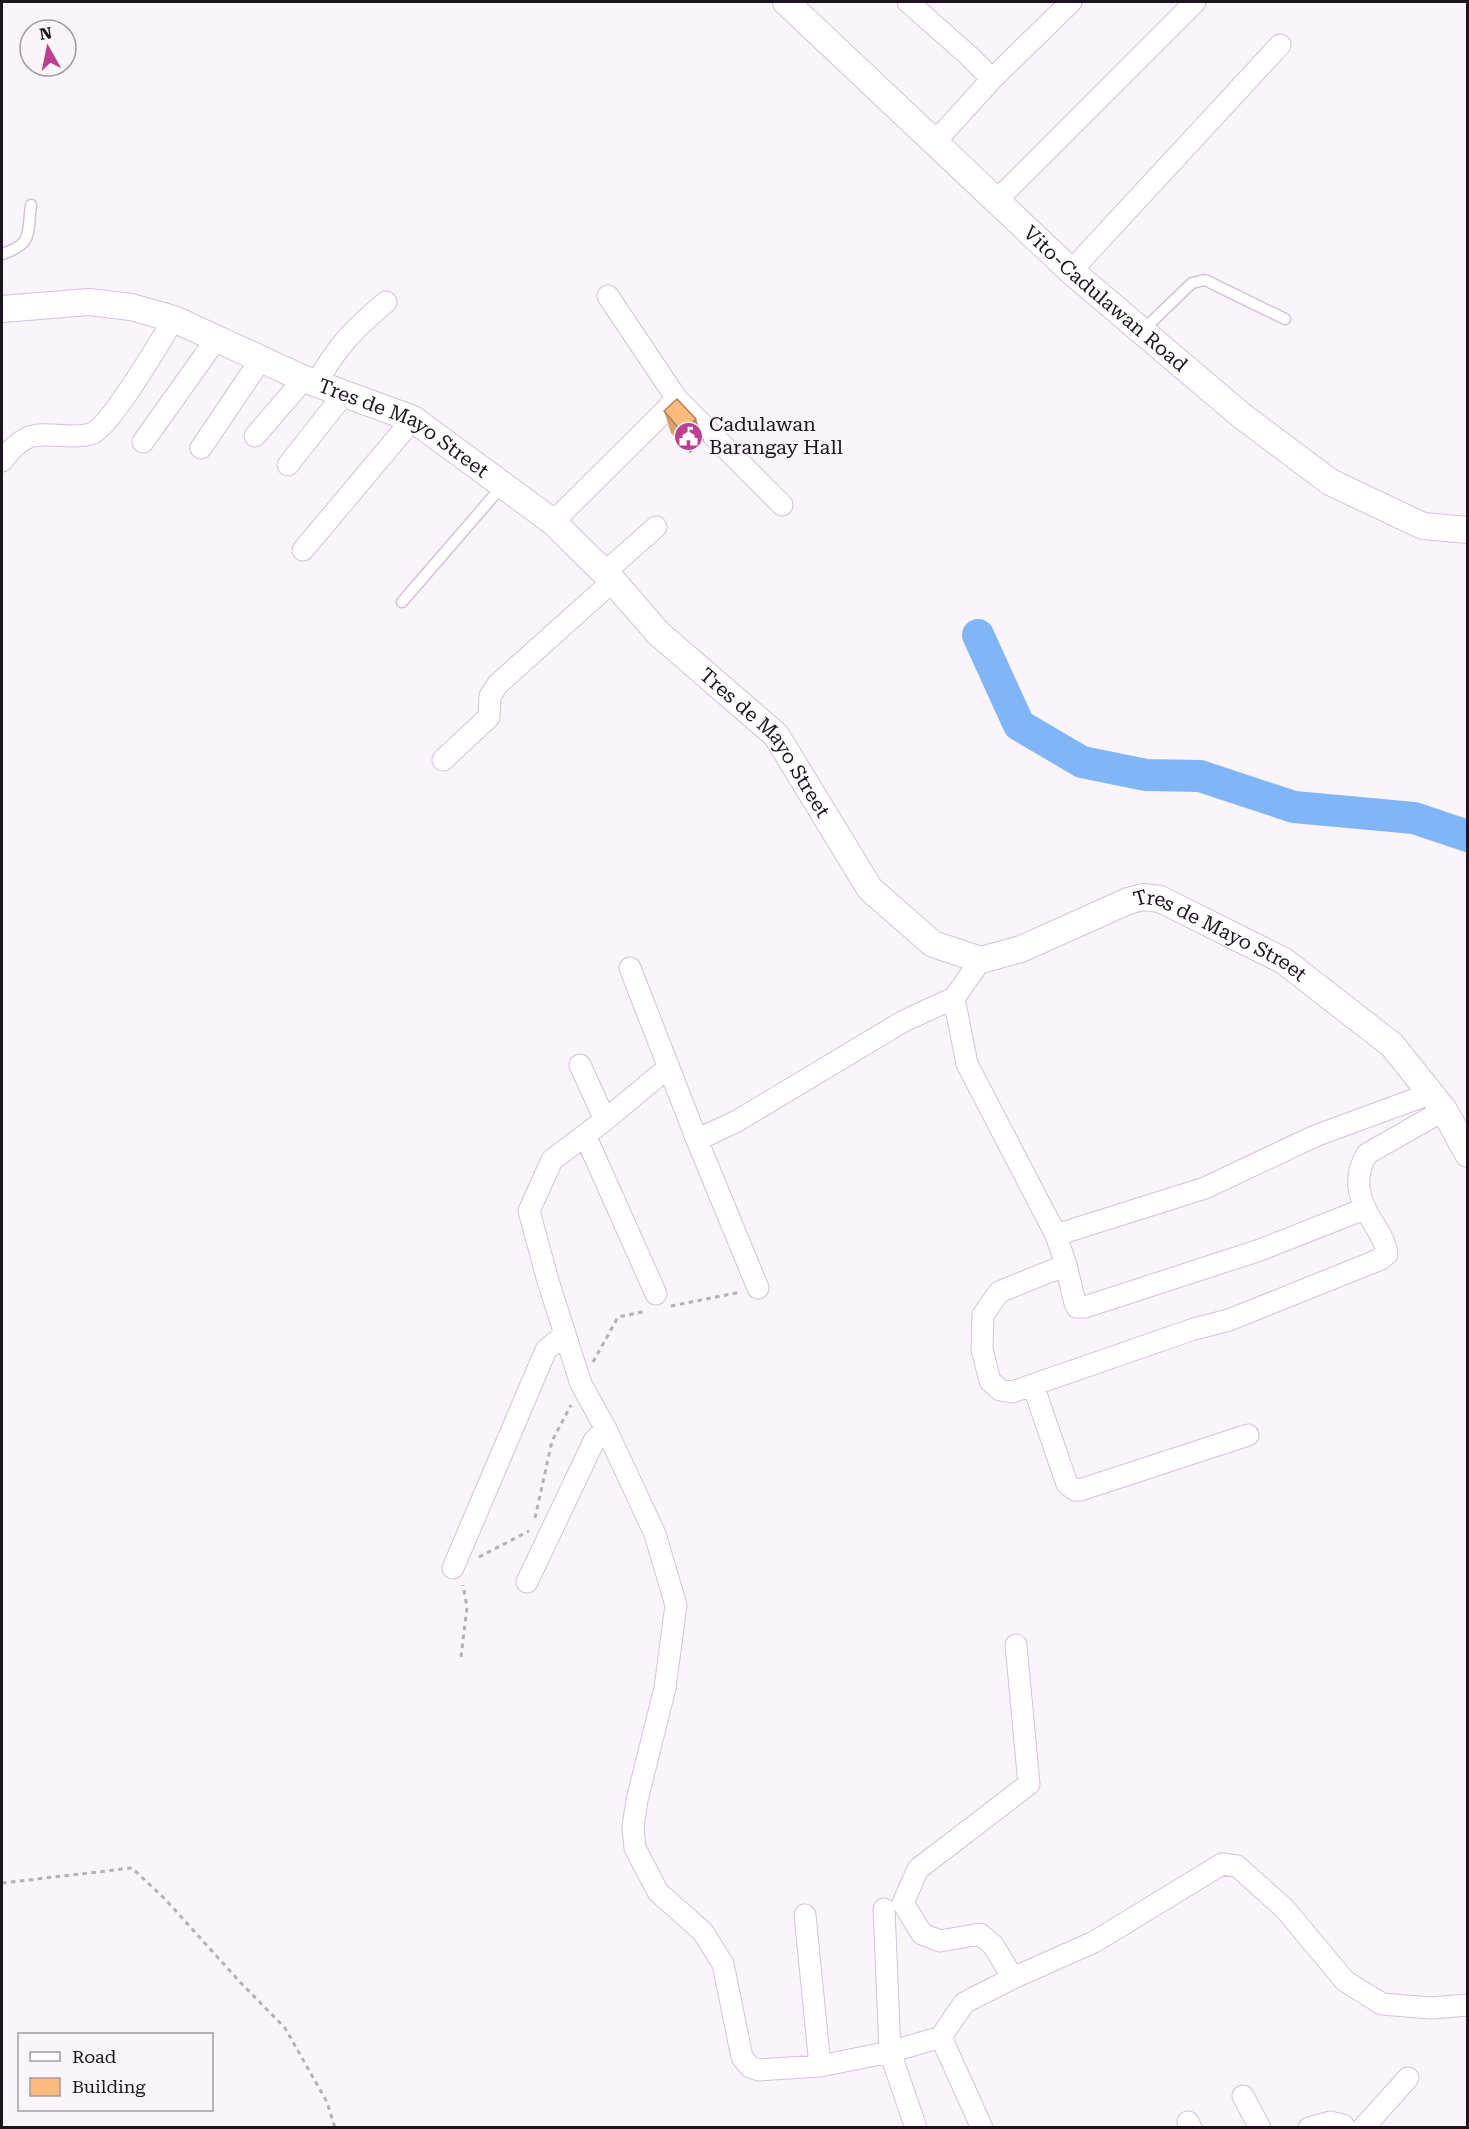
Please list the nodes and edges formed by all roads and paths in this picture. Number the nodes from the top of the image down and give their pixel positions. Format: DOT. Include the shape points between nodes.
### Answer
graph roads {
  1 [pos="786,2"];
  2 [pos="908,2"];
  3 [pos="1071,2"];
  4 [pos="1195,2"];
  5 [pos="1280,45"];
  6 [pos="992,79"];
  7 [pos="934,142"];
  8 [pos="996,201"];
  9 [pos="31,205"];
  10 [pos="2,255"];
  11 [pos="1071,271"];
  12 [pos="608,296"];
  13 [pos="387,302"];
  14 [pos="2,309"];
  15 [pos="174,319"];
  16 [pos="1286,319"];
  17 [pos="1142,332"];
  18 [pos="216,338"];
  19 [pos="261,359"];
  20 [pos="310,381"];
  21 [pos="344,394"];
  22 [pos="677,399"];
  23 [pos="413,419"];
  24 [pos="255,436"];
  25 [pos="143,442"];
  26 [pos="201,448"];
  27 [pos="2,461"];
  28 [pos="288,465"];
  29 [pos="503,484"];
  30 [pos="782,505"];
  31 [pos="553,522"];
  32 [pos="656,527"];
  33 [pos="1467,530"];
  34 [pos="303,550"];
  35 [pos="609,577"];
  36 [pos="402,602"];
  37 [pos="443,760"];
  38 [pos="981,960"];
  39 [pos="630,968"];
  40 [pos="954,998"];
  41 [pos="580,1065"];
  42 [pos="669,1067"];
  43 [pos="1438,1102"];
  44 [pos="605,1120"];
  45 [pos="585,1135"];
  46 [pos="697,1140"];
  47 [pos="1467,1154"];
  48 [pos="1364,1209"];
  49 [pos="1056,1235"];
  50 [pos="1066,1265"];
  51 [pos="758,1288"];
  52 [pos="656,1294"];
  53 [pos="565,1334"];
  54 [pos="1033,1385"];
  55 [pos="606,1429"];
  56 [pos="1248,1435"];
  57 [pos="453,1568"];
  58 [pos="526,1582"];
  59 [pos="1016,1645"];
  60 [pos="2,1883"];
  61 [pos="884,1909"];
  62 [pos="805,1915"];
  63 [pos="1013,1977"];
  64 [pos="1467,2005"];
  65 [pos="941,2037"];
  66 [pos="890,2052"];
  67 [pos="820,2066"];
  68 [pos="1408,2078"];
  69 [pos="1243,2096"];
  70 [pos="335,2127"];
  71 [pos="916,2127"];
  72 [pos="982,2127"];
  73 [pos="1260,2127"];
  74 [pos="1309,2127"];
  75 [pos="1344,2127"];
  76 [pos="1363,2127"];
  1 -- 7 [label="street, Vito-Cadulawan Road"];
  2 -- 6 [label="street"];
  3 -- 6 [label="street"];
  4 -- 8 [label="street"];
  5 -- 11 [label="street"];
  6 -- 7 [label="street"];
  7 -- 8 [label="street, Vito-Cadulawan Road"];
  8 -- 11 [label="street, Vito-Cadulawan Road"];
  9 -- 10 [label="lane" via="23,245"];
  11 -- 17 [label="street, Vito-Cadulawan Road"];
  12 -- 22 [label="street"];
  13 -- 20 [label="street" via="353,331"];
  14 -- 15 [label="street, Tres de Mayo Street" via="89,302"];
  15 -- 18 [label="street, Tres de Mayo Street"];
  15 -- 27 [label="street" via="110,419 94,432 79,436 32,435 15,444"];
  16 -- 17 [label="lane" via="1199,280"];
  17 -- 33 [label="street, Vito-Cadulawan Road" via="1242,416 1330,482 1423,526"];
  18 -- 19 [label="street, Tres de Mayo Street"];
  18 -- 25 [label="street"];
  19 -- 20 [label="street, Tres de Mayo Street"];
  19 -- 26 [label="street"];
  20 -- 21 [label="street, Tres de Mayo Street"];
  20 -- 24 [label="street"];
  21 -- 23 [label="street, Tres de Mayo Street"];
  21 -- 28 [label="street"];
  22 -- 30 [label="street"];
  22 -- 31 [label="street"];
  23 -- 29 [label="street, Tres de Mayo Street"];
  23 -- 34 [label="street"];
  29 -- 31 [label="street, Tres de Mayo Street"];
  29 -- 36 [label="lane"];
  31 -- 35 [label="street, Tres de Mayo Street"];
  32 -- 35 [label="street"];
  35 -- 37 [label="street" via="498,684 490,696 489,717"];
  35 -- 38 [label="street, Tres de Mayo Street" via="658,633 776,735 870,889 933,944"];
  38 -- 40 [label="street"];
  38 -- 43 [label="street, Tres de Mayo Street" via="1021,949 1128,901 1143,897 1160,899 1284,961 1392,1045"];
  39 -- 42 [label="street"];
  40 -- 46 [label="street" via="904,1021 738,1121"];
  40 -- 49 [label="street" via="967,1064"];
  41 -- 44 [label="street"];
  42 -- 44 [label="street"];
  42 -- 46 [label="street"];
  43 -- 47 [label="street, Tres de Mayo Street"];
  43 -- 48 [label="street" via="1367,1154 1360,1164 1357,1182"];
  43 -- 49 [label="street" via="1315,1136 1205,1188"];
  44 -- 45 [label="street"];
  45 -- 52 [label="street"];
  45 -- 53 [label="street" via="552,1160 529,1211"];
  46 -- 51 [label="street"];
  48 -- 50 [label="street" via="1260,1250 1085,1307 1074,1303"];
  48 -- 54 [label="street" via="1387,1249 1381,1259 1229,1320"];
  49 -- 50 [label="street"];
  50 -- 54 [label="street" via="999,1292 983,1315 982,1348 990,1381 1000,1390 1012,1392"];
  53 -- 55 [label="street" via="581,1384"];
  53 -- 57 [label="street" via="546,1350"];
  54 -- 56 [label="street" via="1067,1484 1075,1490"];
  55 -- 58 [label="street" via="594,1441"];
  55 -- 67 [label="street" via="655,1534 676,1605 665,1688 637,1800 635,1848 658,1892 703,1932 723,1964 745,2063 759,2070"];
  59 -- 63 [label="street" via="1029,1784 918,1869 903,1903 922,1934 940,1941 980,1935 993,1945"];
  60 -- 70 [label="path" via="132,1868 285,2028 327,2102"];
  61 -- 66 [label="street"];
  62 -- 67 [label="street"];
  63 -- 64 [label="street" via="1095,1942 1222,1864 1237,1866 1285,1910 1345,1981 1382,2004 1431,2008"];
  63 -- 65 [label="street" via="964,2003"];
  65 -- 66 [label="street"];
  65 -- 72 [label="street"];
  66 -- 67 [label="street"];
  66 -- 71 [label="street"];
  68 -- 76 [label="street"];
  69 -- 73 [label="street"];
  74 -- 75 [label="street" via="1330,2121"];
}
